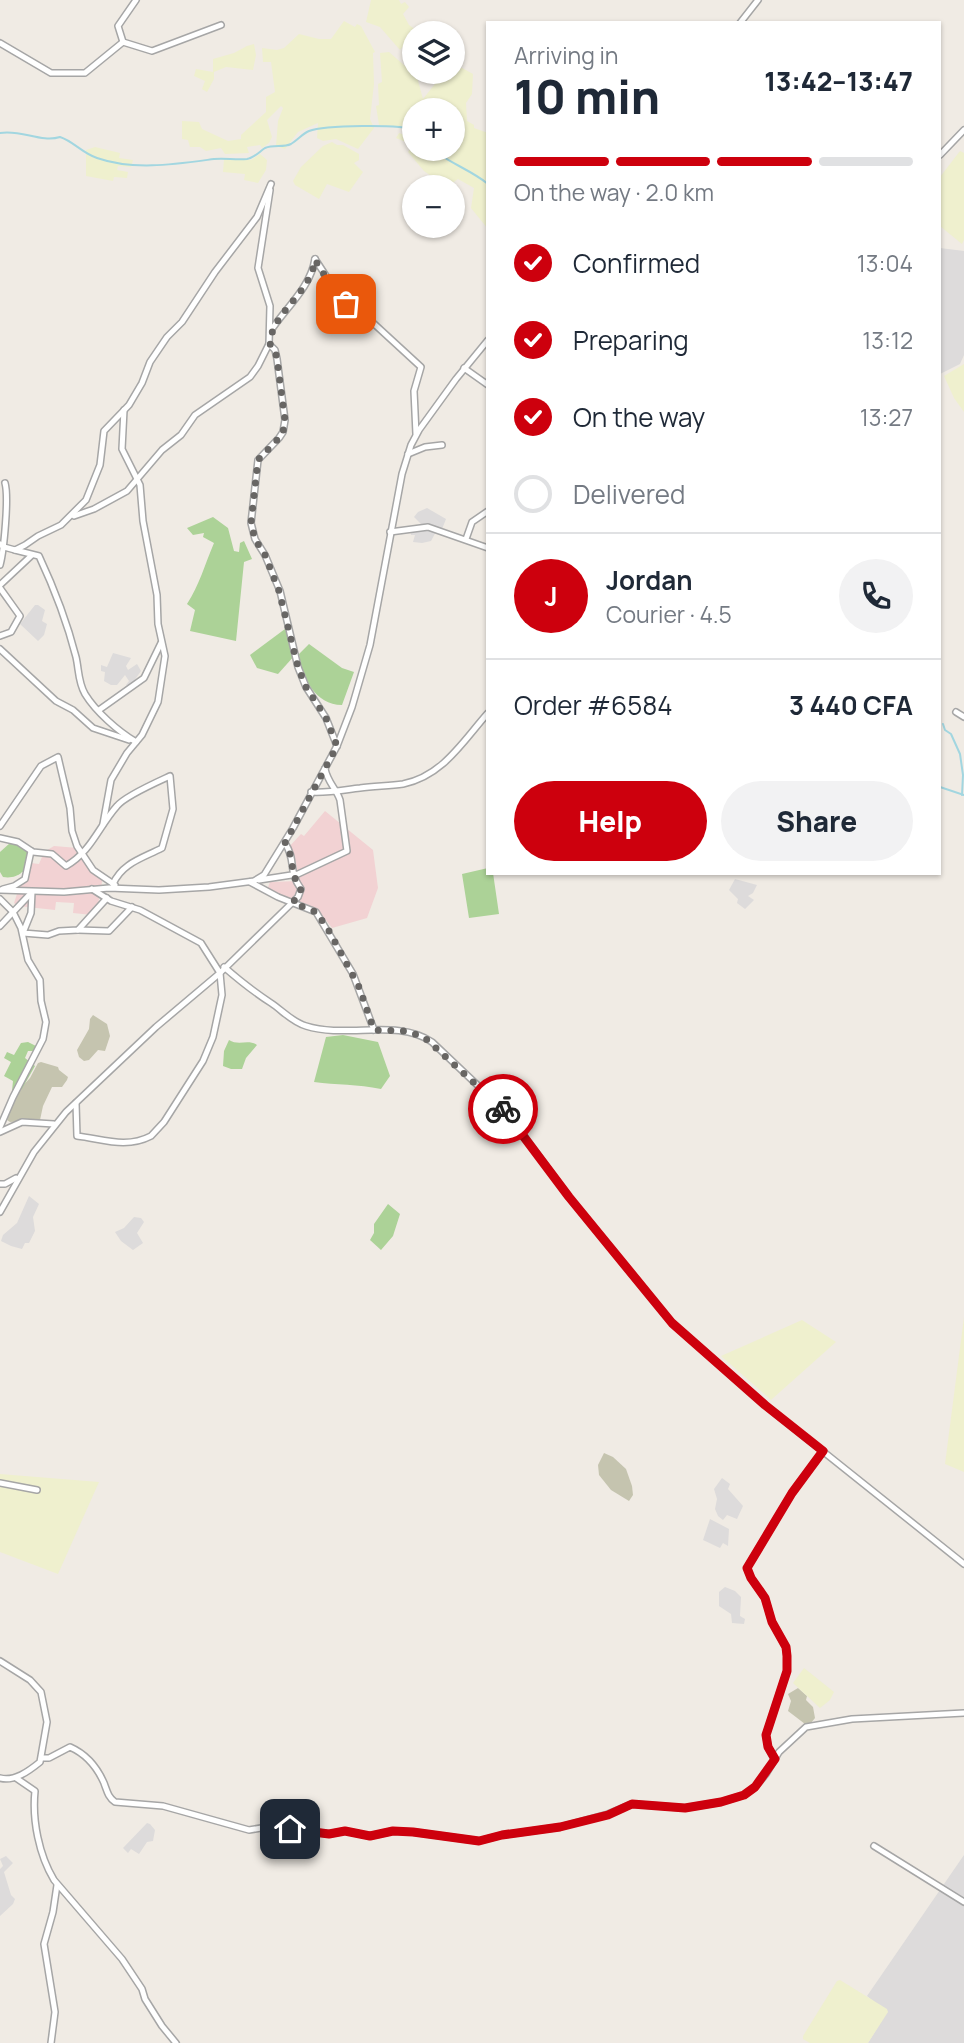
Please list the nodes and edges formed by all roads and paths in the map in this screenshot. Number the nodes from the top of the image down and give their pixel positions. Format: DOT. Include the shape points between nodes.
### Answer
graph roads {
  1 [pos="136,0"];
  2 [pos="758,0"];
  3 [pos="742,21"];
  4 [pos="221,24"];
  5 [pos="123,42"];
  6 [pos="0,43"];
  7 [pos="964,130"];
  8 [pos="941,154"];
  9 [pos="270,332"];
  10 [pos="486,342"];
  11 [pos="270,344"];
  12 [pos="464,368"];
  13 [pos="486,384"];
  14 [pos="124,410"];
  15 [pos="415,436"];
  16 [pos="442,445"];
  17 [pos="407,454"];
  18 [pos="138,481"];
  19 [pos="5,483"];
  20 [pos="486,512"];
  21 [pos="70,517"];
  22 [pos="390,532"];
  23 [pos="466,539"];
  24 [pos="2,545"];
  25 [pos="486,547"];
  26 [pos="15,550"];
  27 [pos="32,555"];
  28 [pos="0,565"];
  29 [pos="0,586"];
  30 [pos="0,635"];
  31 [pos="162,639"];
  32 [pos="0,649"];
  33 [pos="99,710"];
  34 [pos="956,712"];
  35 [pos="486,715"];
  36 [pos="964,716"];
  37 [pos="136,742"];
  38 [pos="337,746"];
  39 [pos="325,769"];
  40 [pos="311,792"];
  41 [pos="338,792"];
  42 [pos="103,824"];
  43 [pos="0,826"];
  44 [pos="0,838"];
  45 [pos="285,843"];
  46 [pos="31,851"];
  47 [pos="81,855"];
  48 [pos="292,876"];
  49 [pos="259,880"];
  50 [pos="250,882"];
  51 [pos="113,884"];
  52 [pos="122,888"];
  53 [pos="92,889"];
  54 [pos="0,890"];
  55 [pos="32,892"];
  56 [pos="107,898"];
  57 [pos="0,899"];
  58 [pos="293,903"];
  59 [pos="132,908"];
  60 [pos="13,912"];
  61 [pos="0,926"];
  62 [pos="79,930"];
  63 [pos="23,933"];
  64 [pos="222,970"];
  65 [pos="374,1030"];
  66 [pos="76,1103"];
  67 [pos="56,1124"];
  68 [pos="0,1129"];
  69 [pos="19,1175"];
  70 [pos="0,1184"];
  71 [pos="0,1212"];
  72 [pos="823,1451"];
  73 [pos="0,1483"];
  74 [pos="37,1490"];
  75 [pos="964,1564"];
  76 [pos="0,1661"];
  77 [pos="964,1713"];
  78 [pos="42,1758"];
  79 [pos="775,1759"];
  80 [pos="0,1778"];
  81 [pos="16,1778"];
  82 [pos="874,1846"];
  83 [pos="57,1884"];
  84 [pos="964,1902"];
  85 [pos="51,2043"];
  86 [pos="176,2043"];
  1 -- 5 [label="street" via="118,26"];
  2 -- 3 [label="street"];
  4 -- 5 [label="street" via="152,51"];
  5 -- 6 [label="street" via="85,73 51,73"];
  7 -- 8 [label="street"];
  9 -- 11 [label="street"];
  9 -- 14 [label="street" via="270,306 258,268 271,184 257,217 167,337"];
  9 -- 15 [label="street" via="303,290 315,260 341,299 421,367 414,391"];
  10 -- 12 [label="street"];
  11 -- 18 [label="street" via="250,377 195,415"];
  11 -- 38 [label="street" via="275,350 286,415 283,432 258,460 251,523 279,591 298,667"];
  12 -- 13 [label="street"];
  12 -- 15 [label="street"];
  14 -- 18 [label="street" via="122,449"];
  14 -- 21 [label="street" via="104,430 97,476 86,500"];
  15 -- 17 [label="street"];
  16 -- 17 [label="street"];
  17 -- 22 [label="street"];
  18 -- 21 [label="street" via="118,497"];
  18 -- 31 [label="street"];
  19 -- 24 [label="street"];
  20 -- 23 [label="street" via="472,522"];
  21 -- 26 [label="street"];
  22 -- 23 [label="street" via="428,527"];
  22 -- 38 [label="street" via="370,645"];
  23 -- 25 [label="street"];
  24 -- 26 [label="street"];
  24 -- 28 [label="street"];
  26 -- 27 [label="street"];
  27 -- 29 [label="street"];
  27 -- 33 [label="street" via="39,556 54,586 80,685"];
  29 -- 30 [label="street" via="20,616 11,632"];
  31 -- 33 [label="street" via="144,678"];
  31 -- 37 [label="street" via="165,656 158,702"];
  32 -- 37 [label="street" via="93,728"];
  33 -- 37 [label="street"];
  34 -- 36 [label="street"];
  35 -- 41 [label="street" via="435,771 403,784"];
  37 -- 42 [label="street" via="111,780"];
  38 -- 39 [label="street"];
  39 -- 40 [label="street"];
  39 -- 41 [label="street" via="327,780"];
  40 -- 41 [label="street"];
  40 -- 45 [label="street"];
  41 -- 48 [label="street" via="347,851"];
  42 -- 47 [label="street"];
  42 -- 51 [label="street" via="124,799 170,776 173,808 162,848 122,869"];
  43 -- 47 [label="street" via="41,766 58,757"];
  44 -- 46 [label="street"];
  45 -- 48 [label="street" via="293,858"];
  45 -- 49 [label="street"];
  46 -- 47 [label="street" via="52,854 66,866"];
  46 -- 54 [label="street" via="25,879"];
  47 -- 51 [label="street"];
  48 -- 49 [label="street"];
  48 -- 58 [label="street" via="301,891"];
  49 -- 50 [label="street"];
  50 -- 52 [label="street" via="159,890"];
  50 -- 58 [label="street"];
  51 -- 52 [label="street"];
  52 -- 53 [label="street"];
  53 -- 55 [label="street"];
  53 -- 56 [label="street"];
  54 -- 55 [label="street"];
  55 -- 60 [label="street"];
  55 -- 63 [label="street" via="31,913"];
  56 -- 59 [label="street"];
  56 -- 62 [label="street"];
  57 -- 60 [label="street"];
  58 -- 64 [label="street"];
  58 -- 65 [label="street" via="316,912 328,929 359,987"];
  59 -- 62 [label="street" via="109,931"];
  59 -- 64 [label="street" via="201,943"];
  60 -- 61 [label="street"];
  60 -- 63 [label="street"];
  62 -- 63 [label="street"];
  63 -- 68 [label="street" via="28,960 40,980 46,1030"];
  64 -- 65 [label="street" via="305,1026"];
  64 -- 66 [label="street"];
  64 -- 66 [label="street" via="213,1037 203,1061 155,1133 125,1143 77,1136"];
  65 -- 72 [label="street" via="418,1033 437,1047 508,1114 672,1323"];
  66 -- 67 [label="street"];
  67 -- 68 [label="street" via="22,1122"];
  67 -- 69 [label="street"];
  69 -- 70 [label="street"];
  69 -- 71 [label="street"];
  72 -- 75 [label="street"];
  72 -- 79 [label="street" via="747,1568 786,1647 787,1671 766,1735"];
  73 -- 74 [label="street"];
  76 -- 78 [label="street" via="41,1692 47,1717"];
  77 -- 79 [label="street" via="826,1722 802,1730"];
  78 -- 79 [label="street" via="70,1747 91,1761 115,1802 163,1806 249,1830 275,1826 370,1836 393,1831 479,1841 560,1827 632,1804 685,1808 721,1802 755,1787"];
  78 -- 81 [label="street"];
  80 -- 81 [label="street"];
  81 -- 83 [label="street" via="35,1791 40,1842 46,1867"];
  82 -- 84 [label="street"];
  83 -- 85 [label="street" via="44,1944 55,2012"];
  83 -- 86 [label="street" via="122,1959"];
}
